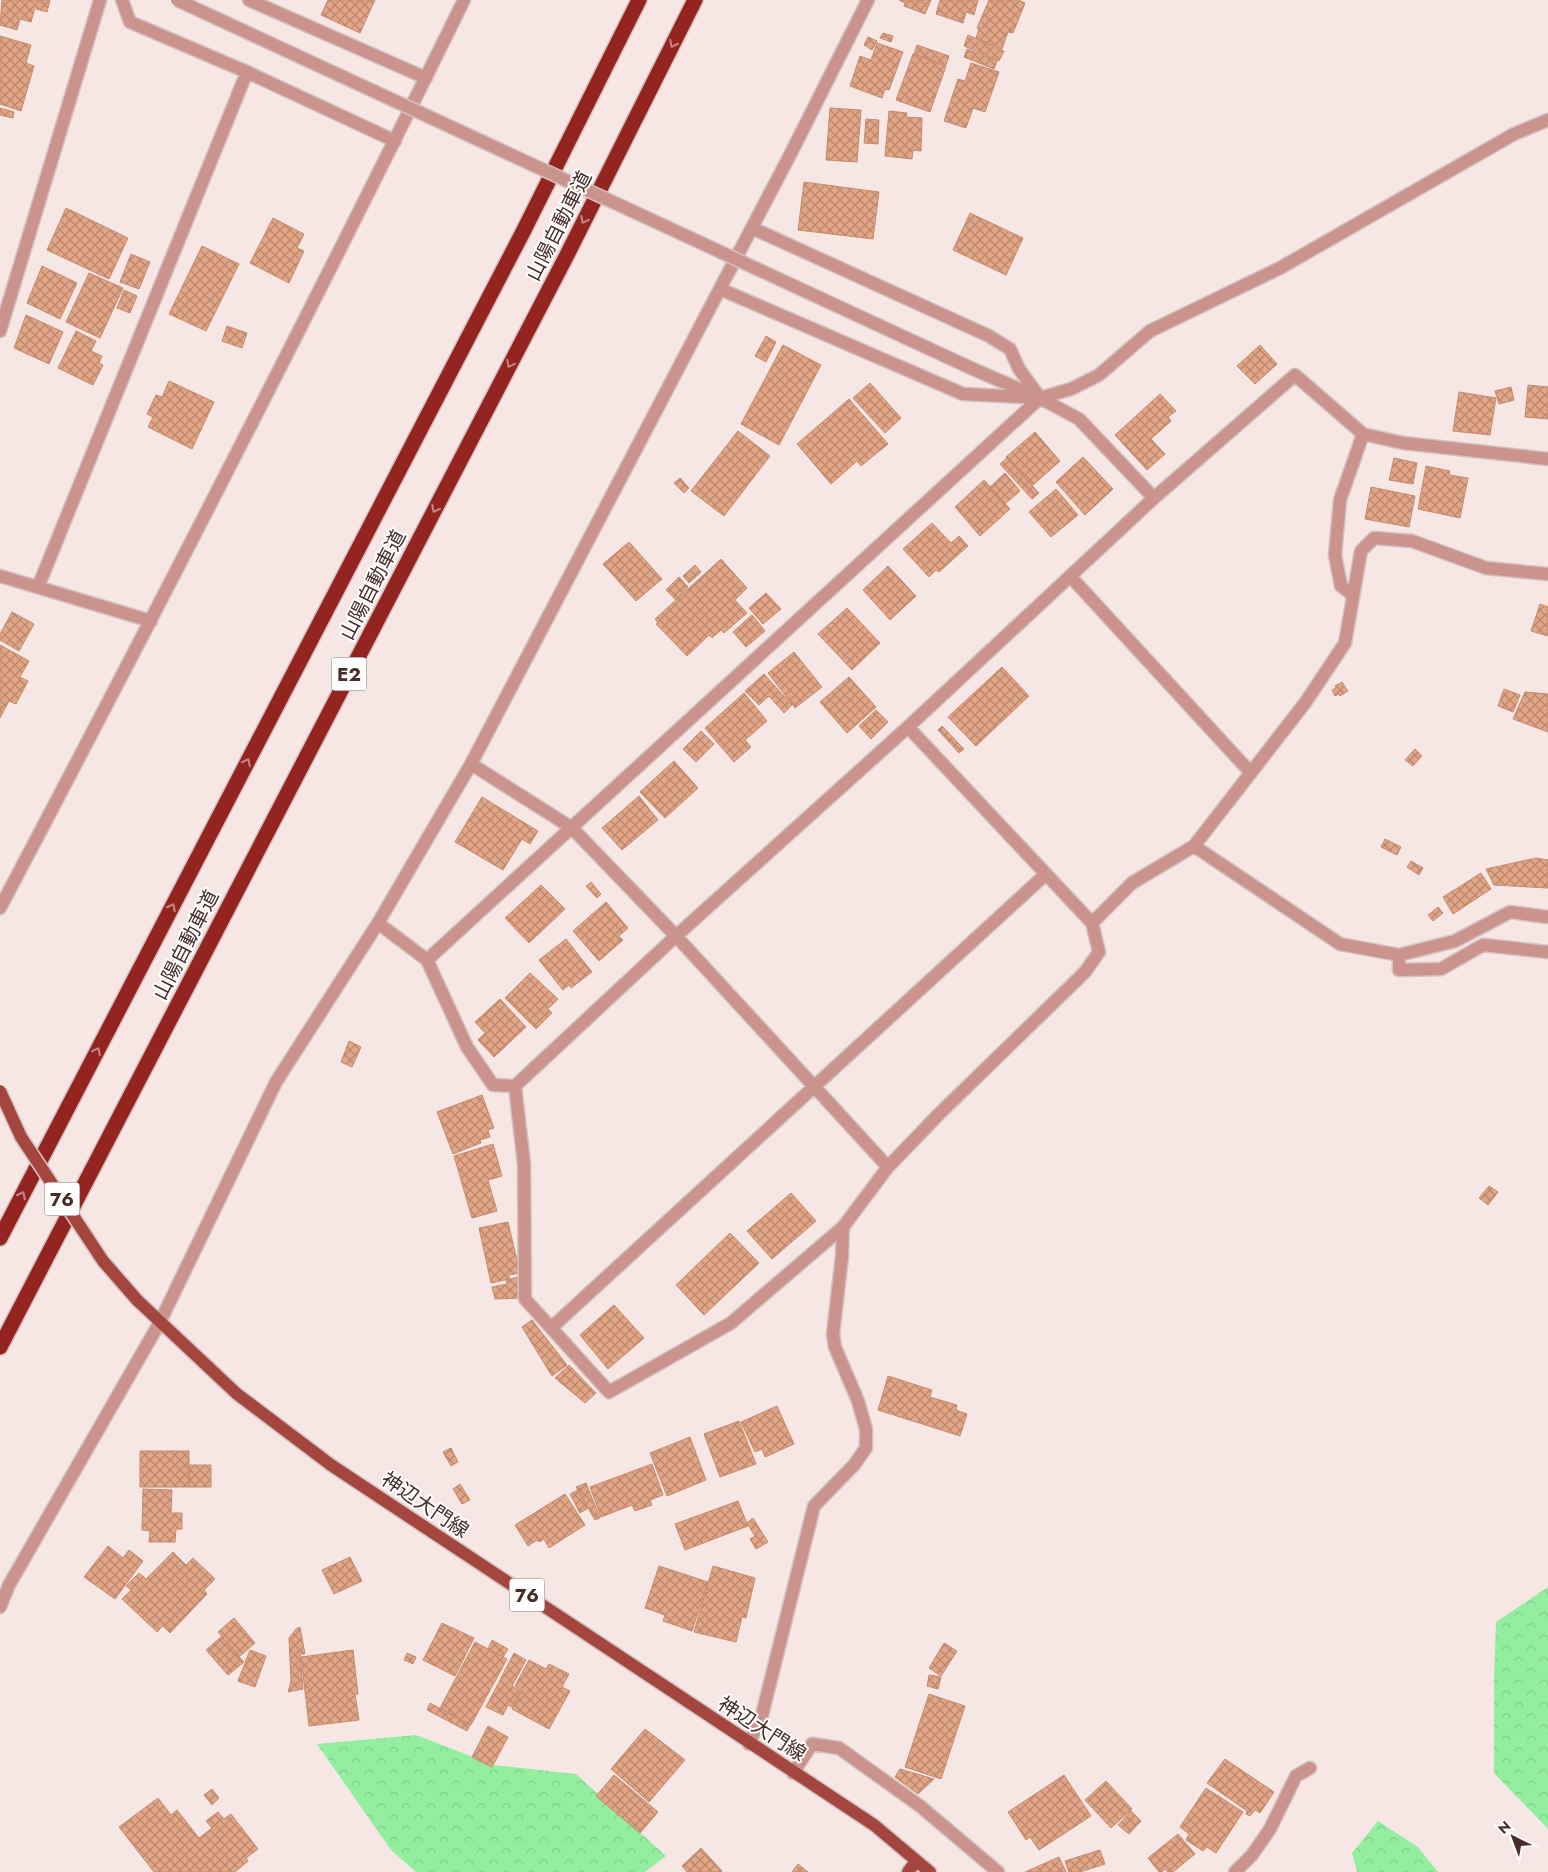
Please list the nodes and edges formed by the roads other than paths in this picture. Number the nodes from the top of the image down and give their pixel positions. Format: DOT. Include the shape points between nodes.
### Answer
graph roads {
  1 [pos="100,0"];
  2 [pos="122,0"];
  3 [pos="177,0"];
  4 [pos="248,0"];
  5 [pos="464,0"];
  6 [pos="639,0"];
  7 [pos="695,0"];
  8 [pos="868,0"];
  9 [pos="247,72"];
  10 [pos="426,78"];
  11 [pos="1548,120"];
  12 [pos="395,141"];
  13 [pos="752,228"];
  14 [pos="720,289"];
  15 [pos="0,331"];
  16 [pos="1040,398"];
  17 [pos="1363,434"];
  18 [pos="1548,459"];
  19 [pos="1154,498"];
  20 [pos="1548,574"];
  21 [pos="0,576"];
  22 [pos="1070,576"];
  23 [pos="38,587"];
  24 [pos="1354,595"];
  25 [pos="151,621"];
  26 [pos="908,728"];
  27 [pos="472,764"];
  28 [pos="1251,773"];
  29 [pos="572,828"];
  30 [pos="1194,846"];
  31 [pos="1046,874"];
  32 [pos="0,908"];
  33 [pos="1548,917"];
  34 [pos="1092,922"];
  35 [pos="378,923"];
  36 [pos="676,936"];
  37 [pos="1548,952"];
  38 [pos="1399,955"];
  39 [pos="428,960"];
  40 [pos="515,1086"];
  41 [pos="815,1087"];
  42 [pos="0,1090"];
  43 [pos="888,1167"];
  44 [pos="843,1227"];
  45 [pos="0,1238"];
  46 [pos="160,1322"];
  47 [pos="551,1328"];
  48 [pos="0,1347"];
  49 [pos="0,1607"];
  50 [pos="749,1744"];
  51 [pos="1310,1768"];
  52 [pos="793,1773"];
  53 [pos="916,1861"];
  54 [pos="908,1872"];
  55 [pos="930,1872"];
  56 [pos="998,1872"];
  57 [pos="1235,1872"];
  1 -- 15 [label="street"];
  2 -- 9 [label="street" via="130,22"];
  3 -- 16 [label="street, bridge"];
  4 -- 10 [label="street"];
  5 -- 10 [label="street"];
  45 -- 6 [label="highway, 山陽自動車道 / E2, one-way" via="524,230"];
  7 -- 48 [label="highway, 山陽自動車道 / E2, one-way" via="568,253"];
  8 -- 13 [label="street"];
  9 -- 12 [label="street"];
  9 -- 23 [label="street"];
  10 -- 12 [label="street"];
  11 -- 16 [label="street" via="1514,134 1280,268 1150,331 1099,375 1071,389"];
  12 -- 25 [label="street"];
  13 -- 14 [label="street"];
  13 -- 16 [label="street" via="989,336 1010,350"];
  14 -- 16 [label="street" via="963,394"];
  14 -- 27 [label="street"];
  16 -- 19 [label="street" via="1079,419"];
  16 -- 29 [label="street"];
  17 -- 18 [label="street" via="1403,443"];
  17 -- 19 [label="street" via="1295,375"];
  17 -- 24 [label="street" via="1340,500 1335,555 1340,586"];
  19 -- 22 [label="street"];
  20 -- 24 [label="street" via="1486,568 1412,541 1374,538 1361,552"];
  21 -- 23 [label="street"];
  22 -- 26 [label="street"];
  22 -- 28 [label="street"];
  23 -- 25 [label="street"];
  24 -- 28 [label="street" via="1345,643"];
  25 -- 32 [label="street"];
  26 -- 31 [label="street"];
  26 -- 36 [label="street"];
  27 -- 29 [label="street"];
  27 -- 35 [label="street"];
  28 -- 30 [label="street"];
  29 -- 36 [label="street"];
  29 -- 39 [label="street"];
  30 -- 34 [label="street" via="1132,884"];
  30 -- 38 [label="street" via="1340,944"];
  31 -- 34 [label="street"];
  31 -- 41 [label="street"];
  33 -- 38 [label="street" via="1510,912 1455,941"];
  34 -- 43 [label="street" via="1099,952 1085,972"];
  35 -- 39 [label="street"];
  35 -- 46 [label="street" via="276,1082"];
  36 -- 40 [label="street"];
  36 -- 41 [label="street"];
  37 -- 38 [label="street" via="1483,945 1441,969 1399,970"];
  39 -- 40 [label="street" via="467,1047 493,1085"];
  40 -- 47 [label="street" via="524,1164 525,1299"];
  41 -- 43 [label="street"];
  41 -- 47 [label="street"];
  42 -- 46 [label="main road, 神辺大門線 / 76, bridge" via="27,1146 103,1261"];
  43 -- 44 [label="street"];
  44 -- 47 [label="street" via="731,1323 609,1392"];
  44 -- 50 [label="street" via="832,1334 858,1400 866,1429 866,1448 814,1506 762,1715"];
  46 -- 49 [label="street" via="9,1584"];
  46 -- 50 [label="main road, 神辺大門線 / 76" via="236,1394 331,1465"];
  50 -- 52 [label="main road, 神辺大門線 / 76"];
  51 -- 57 [label="street" via="1296,1776 1270,1829"];
  52 -- 53 [label="main road, 神辺大門線 / 76" via="874,1825"];
  52 -- 56 [label="street" via="812,1744 839,1748 920,1806"];
  53 -- 54 [label="main road"];
  53 -- 55 [label="main road, 神辺大門線 / 76"];
}
